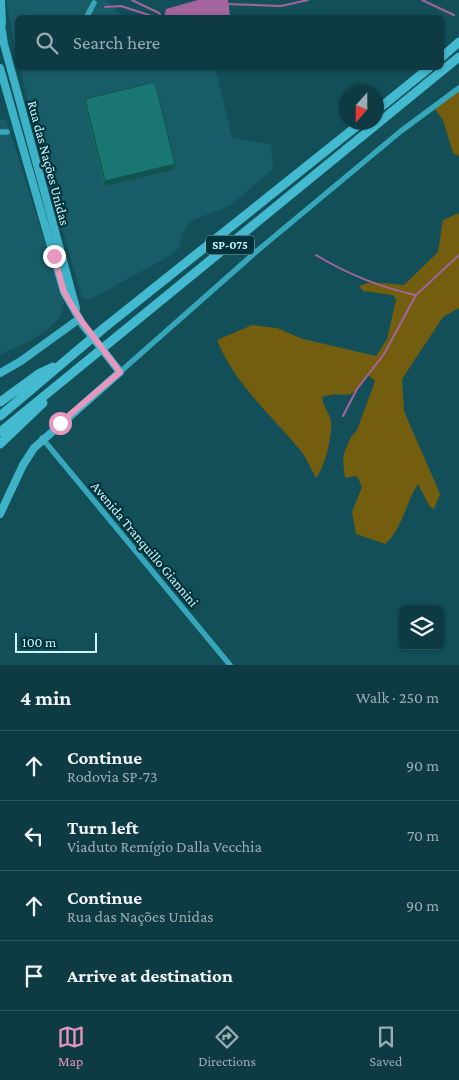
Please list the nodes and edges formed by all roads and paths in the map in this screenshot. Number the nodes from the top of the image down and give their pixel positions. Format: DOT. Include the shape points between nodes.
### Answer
graph roads {
  1 [pos="1,0"];
  2 [pos="94,3"];
  3 [pos="88,15"];
  4 [pos="0,19"];
  5 [pos="1,28"];
  6 [pos="459,42"];
  7 [pos="444,55"];
  8 [pos="459,57"];
  9 [pos="0,68"];
  10 [pos="444,69"];
  11 [pos="427,70"];
  12 [pos="443,70"];
  13 [pos="459,88"];
  14 [pos="384,105"];
  15 [pos="352,130"];
  16 [pos="81,322"];
  17 [pos="64,362"];
  18 [pos="74,372"];
  19 [pos="120,372"];
  20 [pos="0,373"];
  21 [pos="0,402"];
  22 [pos="0,416"];
  23 [pos="0,432"];
  24 [pos="42,438"];
  25 [pos="0,444"];
  26 [pos="0,514"];
  27 [pos="230,665"];
  1 -- 5 [label="main road"];
  2 -- 3 [label="street"];
  4 -- 5 [label="main road, Rua das Nações Unidas"];
  5 -- 16 [label="main road, Rua das Nações Unidas"];
  6 -- 7 [label="highway"];
  8 -- 10 [label="highway, SP-075"];
  9 -- 16 [label="main road, Rua das Nações Unidas" via="64,292"];
  11 -- 14 [label="highway"];
  12 -- 18 [label="highway, SP-075"];
  13 -- 19 [label="street" via="401,130"];
  15 -- 17 [label="highway, SP-075"];
  16 -- 19 [label="main road"];
  16 -- 20 [label="main road"];
  17 -- 21 [label="highway" via="40,373"];
  17 -- 22 [label="highway, SP-075"];
  18 -- 23 [label="highway, SP-075"];
  18 -- 25 [label="highway"];
  19 -- 24 [label="main road"];
  24 -- 26 [label="main road" via="22,465"];
  24 -- 27 [label="street, Avenida Tranquillo Giannini"];
}
